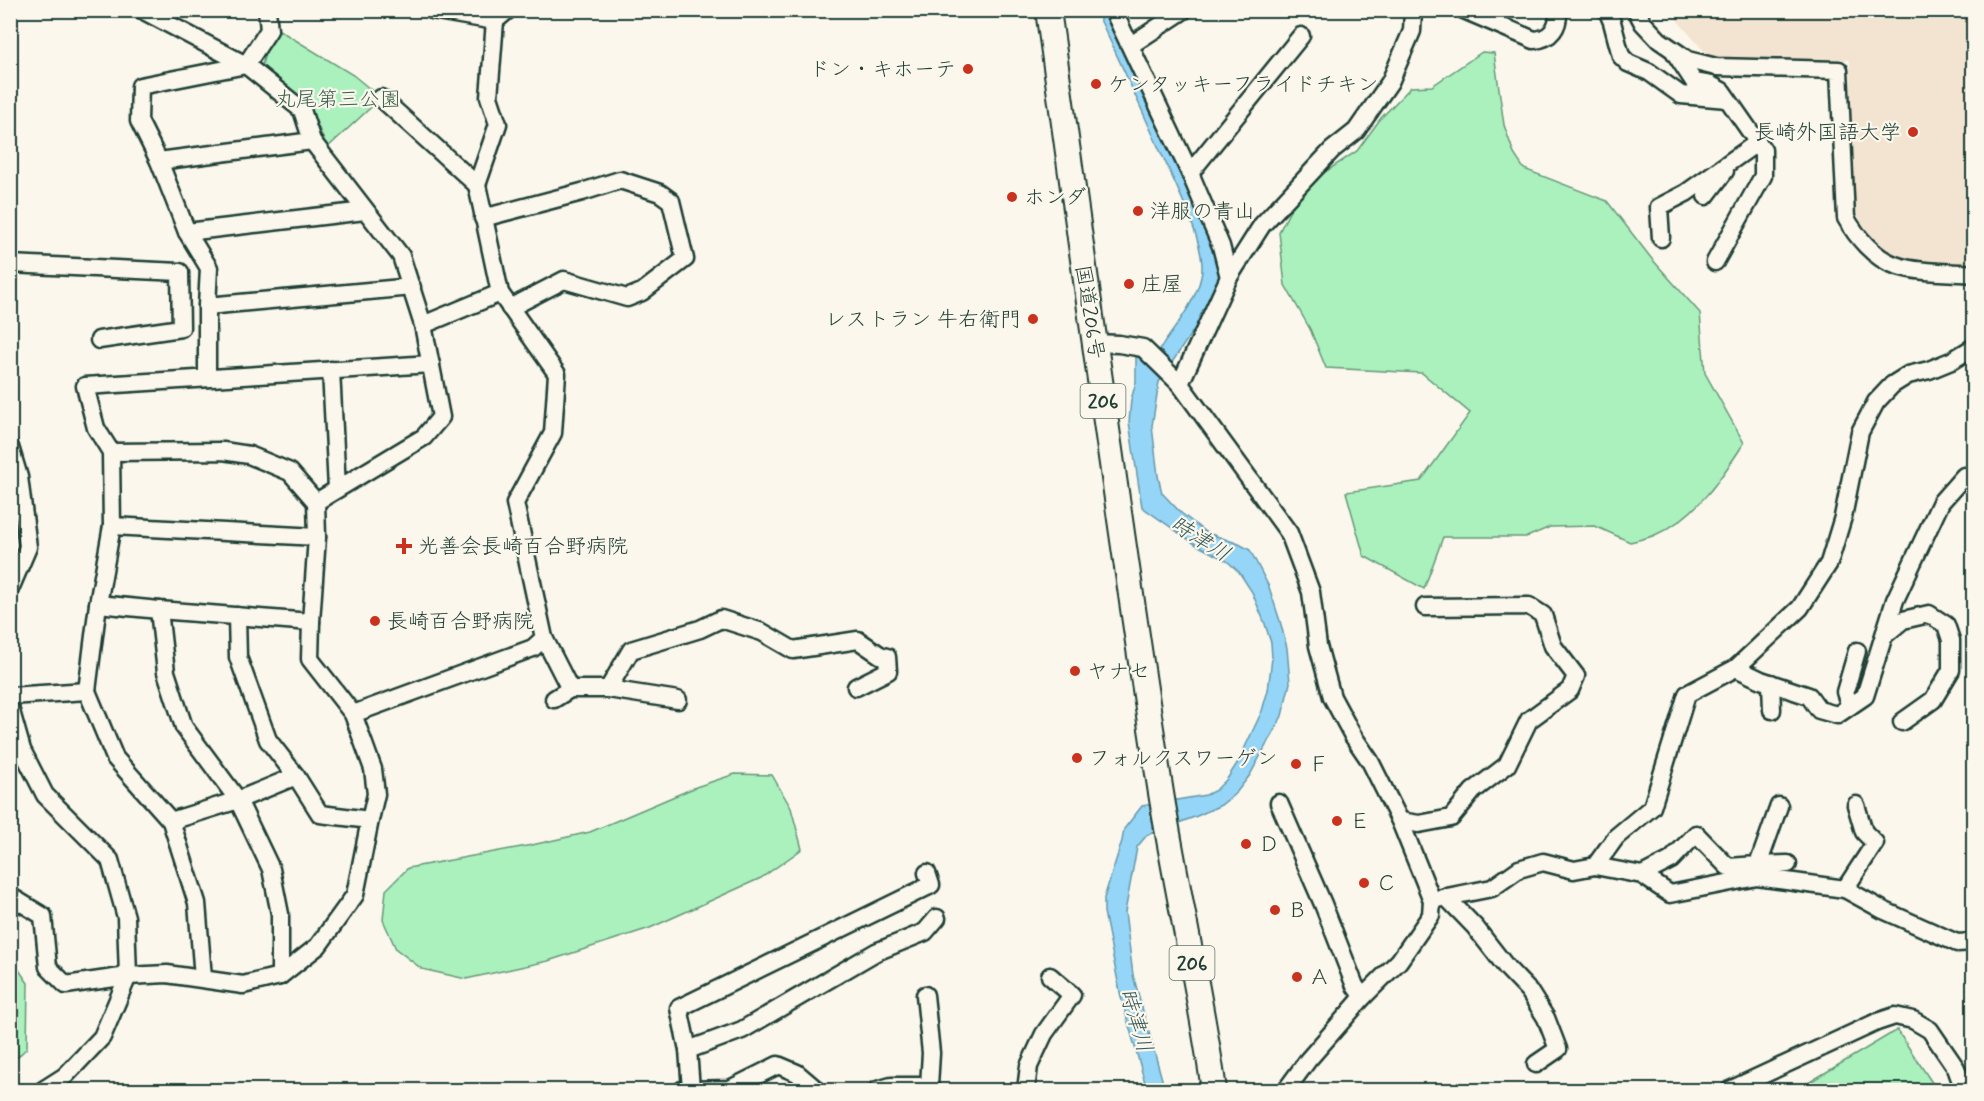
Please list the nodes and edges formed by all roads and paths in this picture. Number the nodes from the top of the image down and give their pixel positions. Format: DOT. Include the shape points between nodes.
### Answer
graph roads {
  1 [pos="142,10"];
  2 [pos="267,10"];
  3 [pos="1048,10"];
  4 [pos="1113,10"];
  5 [pos="1184,10"];
  6 [pos="1413,10"];
  7 [pos="1464,10"];
  8 [pos="1558,10"];
  9 [pos="1607,10"];
  10 [pos="1636,10"];
  11 [pos="436,11"];
  12 [pos="501,16"];
  13 [pos="1301,36"];
  14 [pos="1131,45"];
  15 [pos="1676,53"];
  16 [pos="246,65"];
  17 [pos="381,98"];
  18 [pos="1727,99"];
  19 [pos="312,141"];
  20 [pos="1758,142"];
  21 [pos="1731,160"];
  22 [pos="159,161"];
  23 [pos="1190,173"];
  24 [pos="477,185"];
  25 [pos="1706,196"];
  26 [pos="365,211"];
  27 [pos="483,218"];
  28 [pos="187,232"];
  29 [pos="1661,238"];
  30 [pos="1715,262"];
  31 [pos="10,264"];
  32 [pos="1974,274"];
  33 [pos="1229,277"];
  34 [pos="412,287"];
  35 [pos="500,293"];
  36 [pos="207,306"];
  37 [pos="510,308"];
  38 [pos="423,325"];
  39 [pos="99,340"];
  40 [pos="1095,343"];
  41 [pos="1974,347"];
  42 [pos="431,364"];
  43 [pos="331,370"];
  44 [pos="207,378"];
  45 [pos="1180,384"];
  46 [pos="10,447"];
  47 [pos="111,452"];
  48 [pos="1964,476"];
  49 [pos="337,489"];
  50 [pos="316,502"];
  51 [pos="112,526"];
  52 [pos="317,537"];
  53 [pos="10,589"];
  54 [pos="98,604"];
  55 [pos="1425,607"];
  56 [pos="159,610"];
  57 [pos="237,616"];
  58 [pos="310,622"];
  59 [pos="1886,634"];
  60 [pos="544,638"];
  61 [pos="1857,651"];
  62 [pos="1736,668"];
  63 [pos="1770,683"];
  64 [pos="856,687"];
  65 [pos="570,689"];
  66 [pos="608,689"];
  67 [pos="87,691"];
  68 [pos="10,696"];
  69 [pos="554,699"];
  70 [pos="678,700"];
  71 [pos="1850,706"];
  72 [pos="10,708"];
  73 [pos="1772,710"];
  74 [pos="353,714"];
  75 [pos="1902,722"];
  76 [pos="296,776"];
  77 [pos="238,800"];
  78 [pos="1279,803"];
  79 [pos="1856,805"];
  80 [pos="1779,806"];
  81 [pos="370,820"];
  82 [pos="171,821"];
  83 [pos="1400,821"];
  84 [pos="1788,864"];
  85 [pos="1758,865"];
  86 [pos="1595,866"];
  87 [pos="927,873"];
  88 [pos="1642,875"];
  89 [pos="1845,889"];
  90 [pos="10,896"];
  91 [pos="1439,898"];
  92 [pos="937,918"];
  93 [pos="1974,942"];
  94 [pos="128,976"];
  95 [pos="280,976"];
  96 [pos="1050,976"];
  97 [pos="203,978"];
  98 [pos="925,995"];
  99 [pos="1363,997"];
  100 [pos="688,1050"];
  101 [pos="1536,1064"];
  102 [pos="930,1088"];
  103 [pos="43,1090"];
  104 [pos="686,1090"];
  105 [pos="817,1090"];
  106 [pos="877,1090"];
  107 [pos="1026,1090"];
  108 [pos="1214,1090"];
  109 [pos="1286,1090"];
  110 [pos="1730,1090"];
  111 [pos="1964,1090"];
  1 -- 16 [label="street"];
  2 -- 16 [label="street" via="269,30"];
  3 -- 40 [label="highway, 国道206号 / 206"];
  4 -- 14 [label="street"];
  5 -- 14 [label="street"];
  6 -- 33 [label="street" via="1412,31 1390,82 1356,131 1332,150 1262,225"];
  7 -- 8 [label="street" via="1534,40 1550,34 1556,26"];
  9 -- 18 [label="street" via="1621,56 1628,63 1649,72 1680,95"];
  10 -- 15 [label="street" via="1651,32"];
  11 -- 12 [label="street"];
  12 -- 24 [label="street" via="489,97 498,124"];
  13 -- 23 [label="street"];
  14 -- 23 [label="street"];
  15 -- 18 [label="street" via="1694,82 1711,85"];
  15 -- 32 [label="street" via="1716,67 1839,70 1846,218 1854,232 1895,266"];
  16 -- 19 [label="street" via="302,110"];
  16 -- 22 [label="street" via="140,86 139,121"];
  17 -- 24 [label="street"];
  18 -- 20 [label="street"];
  19 -- 22 [label="street"];
  19 -- 26 [label="street"];
  20 -- 21 [label="street"];
  20 -- 30 [label="street" via="1763,150 1763,176"];
  21 -- 25 [label="street"];
  21 -- 29 [label="street" via="1686,193 1654,204"];
  22 -- 28 [label="street"];
  23 -- 33 [label="street" via="1221,246"];
  24 -- 27 [label="street"];
  26 -- 28 [label="street"];
  26 -- 34 [label="street" via="401,256"];
  27 -- 35 [label="street"];
  27 -- 37 [label="street" via="620,180 660,193 671,201 685,259 642,292 627,298 564,280"];
  28 -- 36 [label="street" via="209,268"];
  31 -- 39 [label="street" via="180,272 181,328"];
  33 -- 45 [label="street"];
  34 -- 36 [label="street"];
  34 -- 38 [label="street"];
  35 -- 37 [label="street"];
  35 -- 38 [label="street"];
  36 -- 44 [label="street"];
  37 -- 60 [label="street" via="557,374 553,433 515,503"];
  38 -- 42 [label="street"];
  40 -- 45 [label="street" via="1143,348"];
  40 -- 108 [label="highway, 国道206号 / 206" via="1161,792"];
  41 -- 62 [label="street" via="1951,361 1908,375 1876,402 1860,432 1843,517 1829,563 1800,608"];
  42 -- 43 [label="street"];
  42 -- 49 [label="street" via="441,417 424,436"];
  43 -- 44 [label="street"];
  43 -- 49 [label="street"];
  44 -- 47 [label="street" via="85,386 96,428"];
  45 -- 83 [label="street" via="1289,533 1311,592 1318,646 1332,697"];
  46 -- 53 [label="street" via="19,477 28,547"];
  47 -- 50 [label="street" via="249,454 290,472"];
  47 -- 51 [label="street"];
  48 -- 59 [label="street" via="1941,502 1895,600"];
  49 -- 50 [label="street"];
  50 -- 52 [label="street"];
  51 -- 52 [label="street"];
  51 -- 54 [label="street"];
  52 -- 58 [label="street"];
  54 -- 56 [label="street"];
  54 -- 67 [label="street"];
  55 -- 83 [label="street" via="1528,606 1543,615 1553,646 1576,676 1570,690 1529,720 1507,765 1473,791 1451,818 1419,824"];
  56 -- 57 [label="street"];
  56 -- 77 [label="street" via="166,672 184,727"];
  57 -- 58 [label="street"];
  57 -- 76 [label="street" via="238,657 268,740"];
  58 -- 74 [label="street" via="310,659"];
  59 -- 71 [label="street" via="1866,696"];
  59 -- 75 [label="street" via="1903,620 1929,614 1946,625 1951,640 1951,670 1933,700"];
  60 -- 65 [label="street"];
  60 -- 74 [label="street" via="533,648"];
  61 -- 71 [label="street" via="1845,692"];
  62 -- 63 [label="street"];
  62 -- 86 [label="street" via="1687,694 1652,807 1616,837"];
  63 -- 71 [label="street" via="1809,696 1819,710 1828,713 1837,715"];
  63 -- 73 [label="street"];
  64 -- 66 [label="street" via="888,670 887,657 858,640 793,650 762,632 721,619 631,650"];
  65 -- 66 [label="street"];
  65 -- 69 [label="street"];
  66 -- 70 [label="street"];
  67 -- 68 [label="street"];
  67 -- 82 [label="street" via="115,758"];
  72 -- 94 [label="street" via="22,750 45,795 110,860 126,917"];
  74 -- 81 [label="street" via="373,770 376,794"];
  76 -- 77 [label="street"];
  76 -- 81 [label="street" via="320,814"];
  77 -- 82 [label="street"];
  77 -- 95 [label="street" via="271,869 280,914"];
  78 -- 99 [label="street"];
  79 -- 89 [label="street" via="1864,832 1875,843"];
  80 -- 85 [label="street"];
  81 -- 95 [label="street" via="356,895 318,946"];
  82 -- 97 [label="street" via="197,903"];
  83 -- 91 [label="street"];
  84 -- 85 [label="street"];
  85 -- 88 [label="street" via="1728,867 1696,834 1671,860"];
  86 -- 88 [label="street"];
  86 -- 91 [label="street" via="1574,870 1543,862 1519,869 1492,888"];
  87 -- 100 [label="street" via="931,885 679,1008"];
  88 -- 89 [label="street" via="1670,894 1757,877"];
  89 -- 93 [label="street" via="1958,943"];
  90 -- 94 [label="street" via="43,916 48,967 66,985"];
  91 -- 99 [label="street" via="1399,961"];
  91 -- 101 [label="street" via="1475,927 1529,991 1546,1018 1558,1049"];
  92 -- 100 [label="street" via="926,932 876,952 742,1030"];
  94 -- 97 [label="street" via="167,974"];
  94 -- 103 [label="street" via="102,1037 65,1076"];
  95 -- 97 [label="street" via="243,985"];
  96 -- 107 [label="street" via="1072,995 1044,1034 1029,1066"];
  98 -- 102 [label="street"];
  99 -- 109 [label="street"];
  100 -- 104 [label="street"];
  102 -- 106 [label="street" via="891,1086"];
  104 -- 105 [label="street" via="730,1089 778,1065 797,1073"];
  110 -- 111 [label="street" via="1894,1016 1913,1020 1930,1030 1956,1068"];
}
